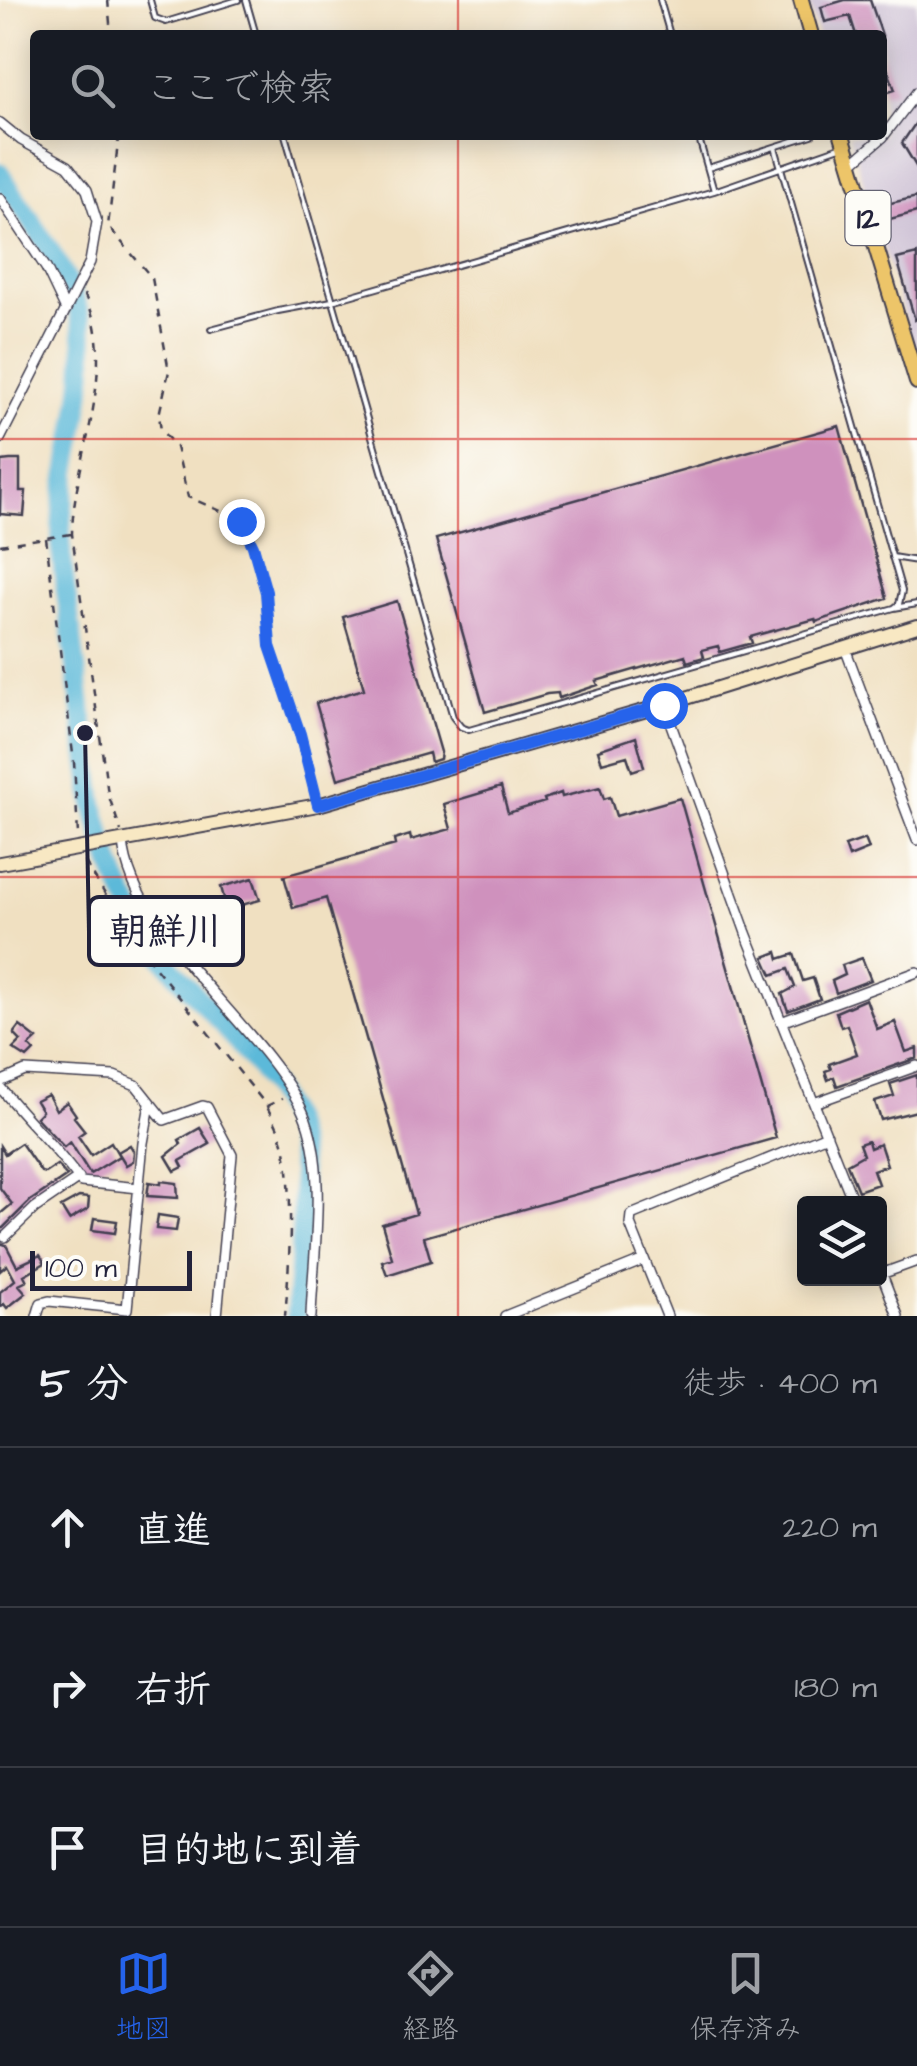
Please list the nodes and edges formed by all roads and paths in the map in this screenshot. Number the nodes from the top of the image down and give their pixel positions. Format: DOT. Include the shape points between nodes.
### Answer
graph roads {
  1 [pos="108,0"];
  2 [pos="150,0"];
  3 [pos="238,0"];
  4 [pos="246,0"];
  5 [pos="660,0"];
  6 [pos="800,0"];
  7 [pos="111,30"];
  8 [pos="255,30"];
  9 [pos="669,30"];
  10 [pos="810,30"];
  11 [pos="917,92"];
  12 [pos="0,124"];
  13 [pos="887,131"];
  14 [pos="119,140"];
  15 [pos="285,140"];
  16 [pos="700,140"];
  17 [pos="797,140"];
  18 [pos="844,140"];
  19 [pos="879,140"];
  20 [pos="776,147"];
  21 [pos="852,164"];
  22 [pos="708,168"];
  23 [pos="782,168"];
  24 [pos="714,190"];
  25 [pos="0,198"];
  26 [pos="78,285"];
  27 [pos="332,301"];
  28 [pos="66,309"];
  29 [pos="211,330"];
  30 [pos="917,382"];
  31 [pos="0,439"];
  32 [pos="71,534"];
  33 [pos="0,545"];
  34 [pos="892,557"];
  35 [pos="917,561"];
  36 [pos="917,604"];
  37 [pos="894,608"];
  38 [pos="917,626"];
  39 [pos="844,648"];
  40 [pos="664,705"];
  41 [pos="318,805"];
  42 [pos="917,840"];
  43 [pos="119,842"];
  44 [pos="0,863"];
  45 [pos="917,972"];
  46 [pos="781,1022"];
  47 [pos="917,1066"];
  48 [pos="0,1085"];
  49 [pos="290,1095"];
  50 [pos="814,1103"];
  51 [pos="150,1104"];
  52 [pos="827,1135"];
  53 [pos="78,1178"];
  54 [pos="139,1188"];
  55 [pos="851,1196"];
  56 [pos="5,1237"];
  57 [pos="644,1260"];
  58 [pos="917,1261"];
  59 [pos="887,1270"];
  60 [pos="886,1286"];
  61 [pos="37,1316"];
  62 [pos="217,1316"];
  63 [pos="285,1316"];
  64 [pos="311,1316"];
  65 [pos="504,1316"];
  66 [pos="667,1316"];
  67 [pos="898,1316"];
  1 -- 7 [label="path"];
  2 -- 3 [label="lane" via="155,18 166,22"];
  4 -- 8 [label="lane"];
  5 -- 9 [label="lane"];
  6 -- 10 [label="main road"];
  11 -- 13 [label="street"];
  12 -- 26 [label="street" via="68,166 91,196 96,240"];
  14 -- 41 [label="path" via="108,226 152,278 169,371 159,410 162,430 176,447 188,497 237,518 249,536 266,592 270,646"];
  15 -- 27 [label="lane"];
  16 -- 22 [label="lane"];
  17 -- 20 [label="lane"];
  18 -- 21 [label="main road, 12"];
  18 -- 23 [label="lane"];
  19 -- 21 [label="street"];
  20 -- 22 [label="lane"];
  20 -- 23 [label="lane"];
  21 -- 30 [label="main road, 12"];
  22 -- 24 [label="lane"];
  23 -- 24 [label="lane"];
  23 -- 34 [label="lane"];
  24 -- 27 [label="lane"];
  25 -- 28 [label="street"];
  26 -- 28 [label="street"];
  26 -- 32 [label="path" via="94,321 96,402"];
  27 -- 29 [label="lane"];
  27 -- 37 [label="lane" via="460,727 484,726"];
  28 -- 31 [label="street"];
  32 -- 33 [label="path"];
  32 -- 43 [label="path"];
  34 -- 35 [label="lane"];
  34 -- 37 [label="lane" via="902,591"];
  36 -- 37 [label="lane"];
  38 -- 39 [label="street"];
  39 -- 40 [label="street"];
  39 -- 42 [label="street"];
  40 -- 41 [label="street"];
  40 -- 46 [label="street"];
  41 -- 43 [label="street"];
  43 -- 44 [label="street"];
  43 -- 64 [label="street" via="153,915 285,1080 303,1114 316,1170"];
  45 -- 46 [label="street"];
  46 -- 50 [label="street"];
  47 -- 50 [label="street"];
  48 -- 51 [label="street" via="25,1070 94,1072 132,1083"];
  48 -- 53 [label="street"];
  49 -- 63 [label="path" via="268,1106 288,1165"];
  50 -- 52 [label="street"];
  51 -- 54 [label="street"];
  51 -- 62 [label="street" via="164,1120 206,1106 232,1155"];
  52 -- 55 [label="street"];
  52 -- 57 [label="street" via="634,1213 628,1221"];
  53 -- 54 [label="street"];
  53 -- 56 [label="street"];
  54 -- 61 [label="street" via="128,1309 49,1300"];
  57 -- 65 [label="street"];
  57 -- 66 [label="street"];
  58 -- 59 [label="street"];
  60 -- 67 [label="street"];
}
